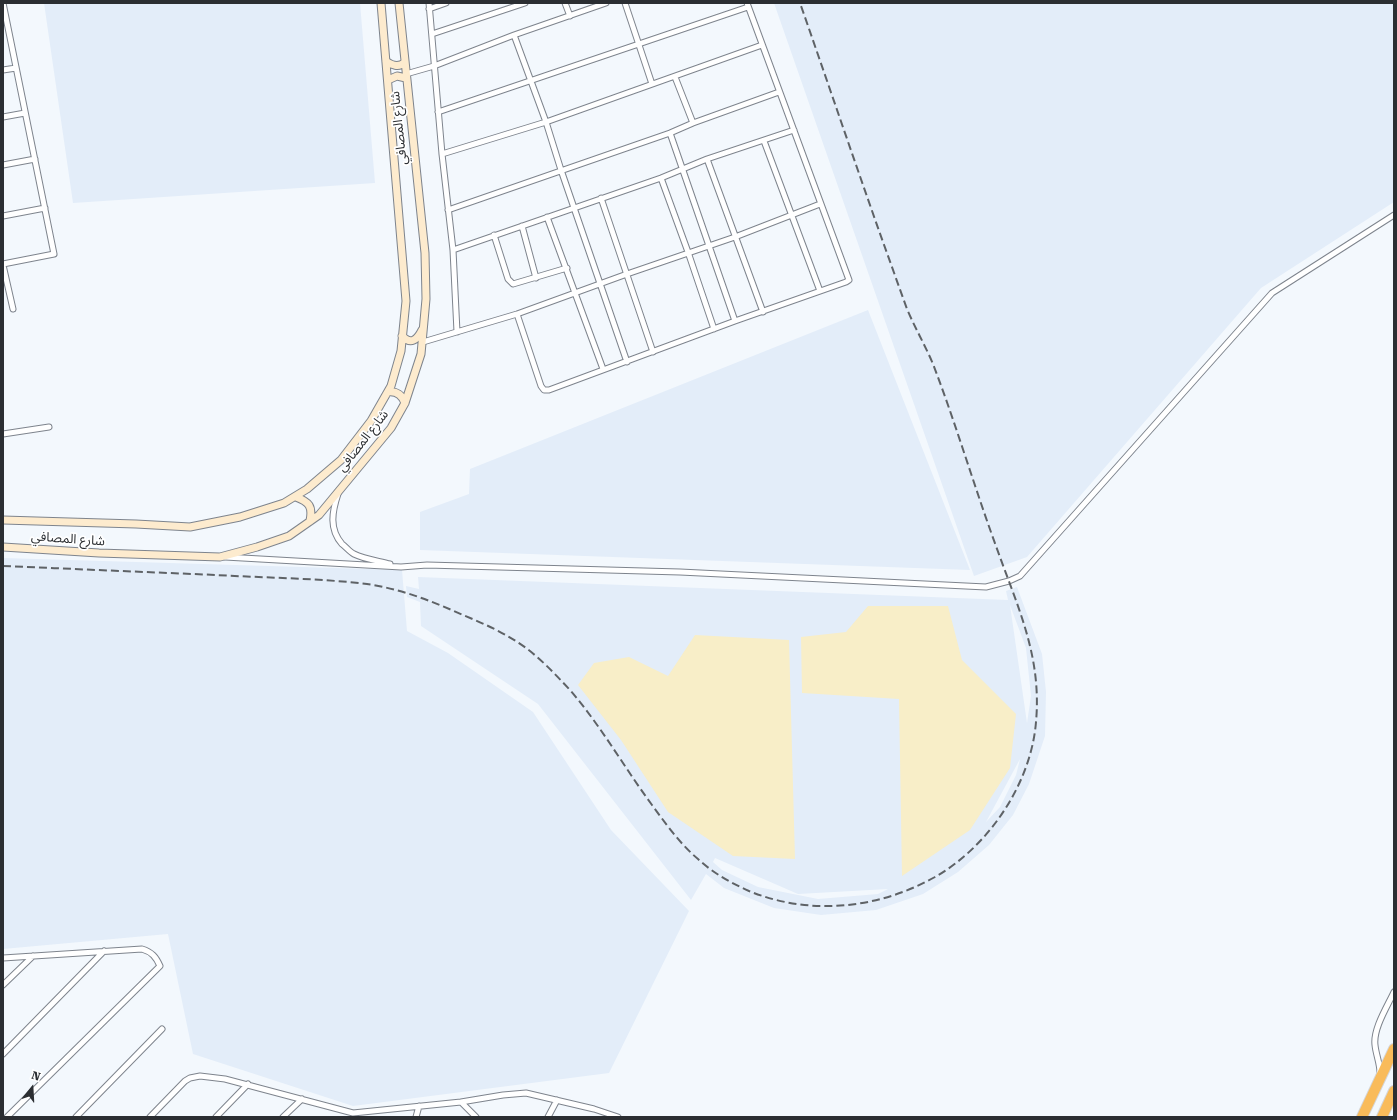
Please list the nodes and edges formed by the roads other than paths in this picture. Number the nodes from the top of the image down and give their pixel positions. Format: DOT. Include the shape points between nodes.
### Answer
graph roads {
  1 [pos="3,3"];
  2 [pos="381,3"];
  3 [pos="399,3"];
  4 [pos="446,3"];
  5 [pos="525,3"];
  6 [pos="565,3"];
  7 [pos="606,3"];
  8 [pos="625,3"];
  9 [pos="748,5"];
  10 [pos="429,6"];
  11 [pos="570,16"];
  12 [pos="432,34"];
  13 [pos="514,35"];
  14 [pos="640,44"];
  15 [pos="762,45"];
  16 [pos="386,61"];
  17 [pos="405,62"];
  18 [pos="434,66"];
  19 [pos="16,68"];
  20 [pos="3,70"];
  21 [pos="406,76"];
  22 [pos="675,76"];
  23 [pos="388,80"];
  24 [pos="530,81"];
  25 [pos="652,84"];
  26 [pos="779,92"];
  27 [pos="438,112"];
  28 [pos="25,113"];
  29 [pos="3,117"];
  30 [pos="546,122"];
  31 [pos="692,123"];
  32 [pos="794,130"];
  33 [pos="670,133"];
  34 [pos="764,141"];
  35 [pos="442,154"];
  36 [pos="35,159"];
  37 [pos="707,160"];
  38 [pos="3,165"];
  39 [pos="683,169"];
  40 [pos="561,170"];
  41 [pos="661,178"];
  42 [pos="601,198"];
  43 [pos="820,204"];
  44 [pos="45,208"];
  45 [pos="574,208"];
  46 [pos="448,210"];
  47 [pos="1394,215"];
  48 [pos="3,216"];
  49 [pos="792,216"];
  50 [pos="547,217"];
  51 [pos="522,226"];
  52 [pos="494,235"];
  53 [pos="735,237"];
  54 [pos="709,246"];
  55 [pos="453,250"];
  56 [pos="688,252"];
  57 [pos="3,265"];
  58 [pos="567,268"];
  59 [pos="627,274"];
  60 [pos="536,278"];
  61 [pos="601,284"];
  62 [pos="820,291"];
  63 [pos="576,293"];
  64 [pos="13,309"];
  65 [pos="763,312"];
  66 [pos="517,314"];
  67 [pos="735,321"];
  68 [pos="424,327"];
  69 [pos="714,330"];
  70 [pos="457,332"];
  71 [pos="402,336"];
  72 [pos="423,342"];
  73 [pos="401,345"];
  74 [pos="653,352"];
  75 [pos="627,362"];
  76 [pos="604,369"];
  77 [pos="388,392"];
  78 [pos="405,403"];
  79 [pos="49,427"];
  80 [pos="3,434"];
  81 [pos="339,490"];
  82 [pos="296,497"];
  83 [pos="3,520"];
  84 [pos="310,521"];
  85 [pos="3,547"];
  86 [pos="220,557"];
  87 [pos="401,567"];
  88 [pos="104,951"];
  89 [pos="33,956"];
  90 [pos="3,958"];
  91 [pos="3,984"];
  92 [pos="1394,992"];
  93 [pos="162,1029"];
  94 [pos="1394,1049"];
  95 [pos="3,1054"];
  96 [pos="1379,1080"];
  97 [pos="248,1084"];
  98 [pos="1394,1091"];
  99 [pos="302,1099"];
  100 [pos="557,1100"];
  101 [pos="461,1102"];
  102 [pos="419,1106"];
  103 [pos="351,1115"];
  104 [pos="7,1117"];
  105 [pos="76,1117"];
  106 [pos="150,1117"];
  107 [pos="216,1117"];
  108 [pos="284,1117"];
  109 [pos="416,1117"];
  110 [pos="476,1117"];
  111 [pos="548,1117"];
  112 [pos="618,1117"];
  113 [pos="1362,1117"];
  114 [pos="1382,1117"];
  1 -- 19 [label="street"];
  2 -- 16 [label="main road, شارع المصافي"];
  3 -- 17 [label="main road, شارع المصافي"];
  4 -- 10 [label="street"];
  5 -- 12 [label="street"];
  6 -- 11 [label="street"];
  7 -- 11 [label="street"];
  8 -- 14 [label="street"];
  9 -- 14 [label="street"];
  9 -- 15 [label="street"];
  10 -- 12 [label="street"];
  11 -- 13 [label="street"];
  12 -- 18 [label="street"];
  13 -- 18 [label="street"];
  13 -- 24 [label="street"];
  14 -- 24 [label="street"];
  14 -- 25 [label="street"];
  15 -- 22 [label="street"];
  15 -- 26 [label="street"];
  16 -- 17 [label="main road" via="396,66"];
  16 -- 23 [label="main road, شارع المصافي"];
  17 -- 21 [label="main road, شارع المصافي"];
  18 -- 21 [label="street"];
  18 -- 27 [label="street"];
  19 -- 20 [label="street"];
  19 -- 28 [label="street"];
  21 -- 23 [label="main road"];
  21 -- 68 [label="main road, شارع المصافي" via="425,253"];
  22 -- 25 [label="street"];
  22 -- 31 [label="street"];
  23 -- 71 [label="main road, شارع المصافي" via="406,301"];
  24 -- 27 [label="street"];
  24 -- 30 [label="street"];
  25 -- 30 [label="street"];
  26 -- 31 [label="street"];
  26 -- 32 [label="street"];
  27 -- 35 [label="street"];
  28 -- 29 [label="street"];
  28 -- 36 [label="street"];
  30 -- 35 [label="street"];
  30 -- 40 [label="street"];
  31 -- 33 [label="street"];
  32 -- 34 [label="street"];
  32 -- 43 [label="street"];
  33 -- 39 [label="street"];
  33 -- 40 [label="street"];
  34 -- 37 [label="street"];
  34 -- 49 [label="street"];
  35 -- 46 [label="street"];
  36 -- 38 [label="street"];
  36 -- 44 [label="street"];
  37 -- 39 [label="street"];
  37 -- 53 [label="street"];
  39 -- 41 [label="street"];
  39 -- 54 [label="street"];
  40 -- 45 [label="street"];
  40 -- 46 [label="street"];
  41 -- 42 [label="street"];
  41 -- 56 [label="street"];
  42 -- 45 [label="street"];
  42 -- 59 [label="street"];
  43 -- 49 [label="street"];
  43 -- 62 [label="street" via="848,280"];
  44 -- 48 [label="street"];
  44 -- 57 [label="street" via="54,254"];
  45 -- 50 [label="street"];
  45 -- 61 [label="street"];
  46 -- 55 [label="street"];
  47 -- 87 [label="street" via="1272,293 1020,576 1009,581 986,587 680,572 427,565"];
  49 -- 53 [label="street"];
  49 -- 62 [label="street"];
  50 -- 51 [label="street"];
  50 -- 58 [label="street"];
  51 -- 52 [label="street"];
  51 -- 60 [label="street"];
  52 -- 55 [label="street"];
  52 -- 60 [label="street" via="508,279 513,284"];
  53 -- 54 [label="street"];
  53 -- 65 [label="street"];
  54 -- 56 [label="street"];
  54 -- 67 [label="street"];
  55 -- 70 [label="street"];
  56 -- 59 [label="street"];
  56 -- 69 [label="street"];
  57 -- 64 [label="street"];
  58 -- 60 [label="street"];
  58 -- 63 [label="street"];
  59 -- 61 [label="street"];
  59 -- 74 [label="street"];
  61 -- 63 [label="street"];
  61 -- 75 [label="street"];
  62 -- 65 [label="street"];
  63 -- 66 [label="street"];
  63 -- 76 [label="street"];
  65 -- 67 [label="street"];
  66 -- 70 [label="street"];
  66 -- 76 [label="street" via="544,390"];
  67 -- 69 [label="street"];
  68 -- 71 [label="main road" via="419,337 413,341"];
  68 -- 72 [label="main road, شارع المصافي"];
  69 -- 74 [label="street"];
  70 -- 72 [label="street"];
  71 -- 73 [label="main road, شارع المصافي"];
  72 -- 73 [label="main road"];
  72 -- 78 [label="main road, شارع المصافي"];
  73 -- 77 [label="main road, شارع المصافي"];
  74 -- 75 [label="street"];
  75 -- 76 [label="street"];
  77 -- 78 [label="main road" via="398,394"];
  77 -- 82 [label="main road, شارع المصافي" via="371,422 342,460"];
  78 -- 81 [label="main road, شارع المصافي" via="391,428"];
  79 -- 80 [label="street"];
  81 -- 84 [label="main road, شارع المصافي" via="319,515"];
  81 -- 87 [label="street" via="334,504 332,525 339,540 354,554"];
  82 -- 83 [label="main road, شارع المصافي" via="240,517 190,527"];
  82 -- 84 [label="main road" via="310,506"];
  84 -- 86 [label="main road, شارع المصافي" via="289,536"];
  85 -- 86 [label="main road, شارع المصافي" via="99,554"];
  86 -- 87 [label="street"];
  88 -- 89 [label="street"];
  88 -- 95 [label="street"];
  88 -- 104 [label="street" via="142,949 155,956 160,966"];
  89 -- 90 [label="street"];
  89 -- 91 [label="street"];
  92 -- 96 [label="street" via="1375,1038 1380,1068"];
  93 -- 105 [label="street"];
  94 -- 96 [label="highway"];
  96 -- 113 [label="highway"];
  97 -- 99 [label="street"];
  97 -- 106 [label="street" via="212,1077 190,1078"];
  97 -- 107 [label="street"];
  98 -- 114 [label="highway"];
  99 -- 103 [label="street"];
  99 -- 108 [label="street"];
  100 -- 101 [label="street" via="526,1093"];
  100 -- 111 [label="street"];
  100 -- 112 [label="street"];
  101 -- 102 [label="street"];
  101 -- 110 [label="street"];
  102 -- 103 [label="street"];
  102 -- 109 [label="street"];
}
